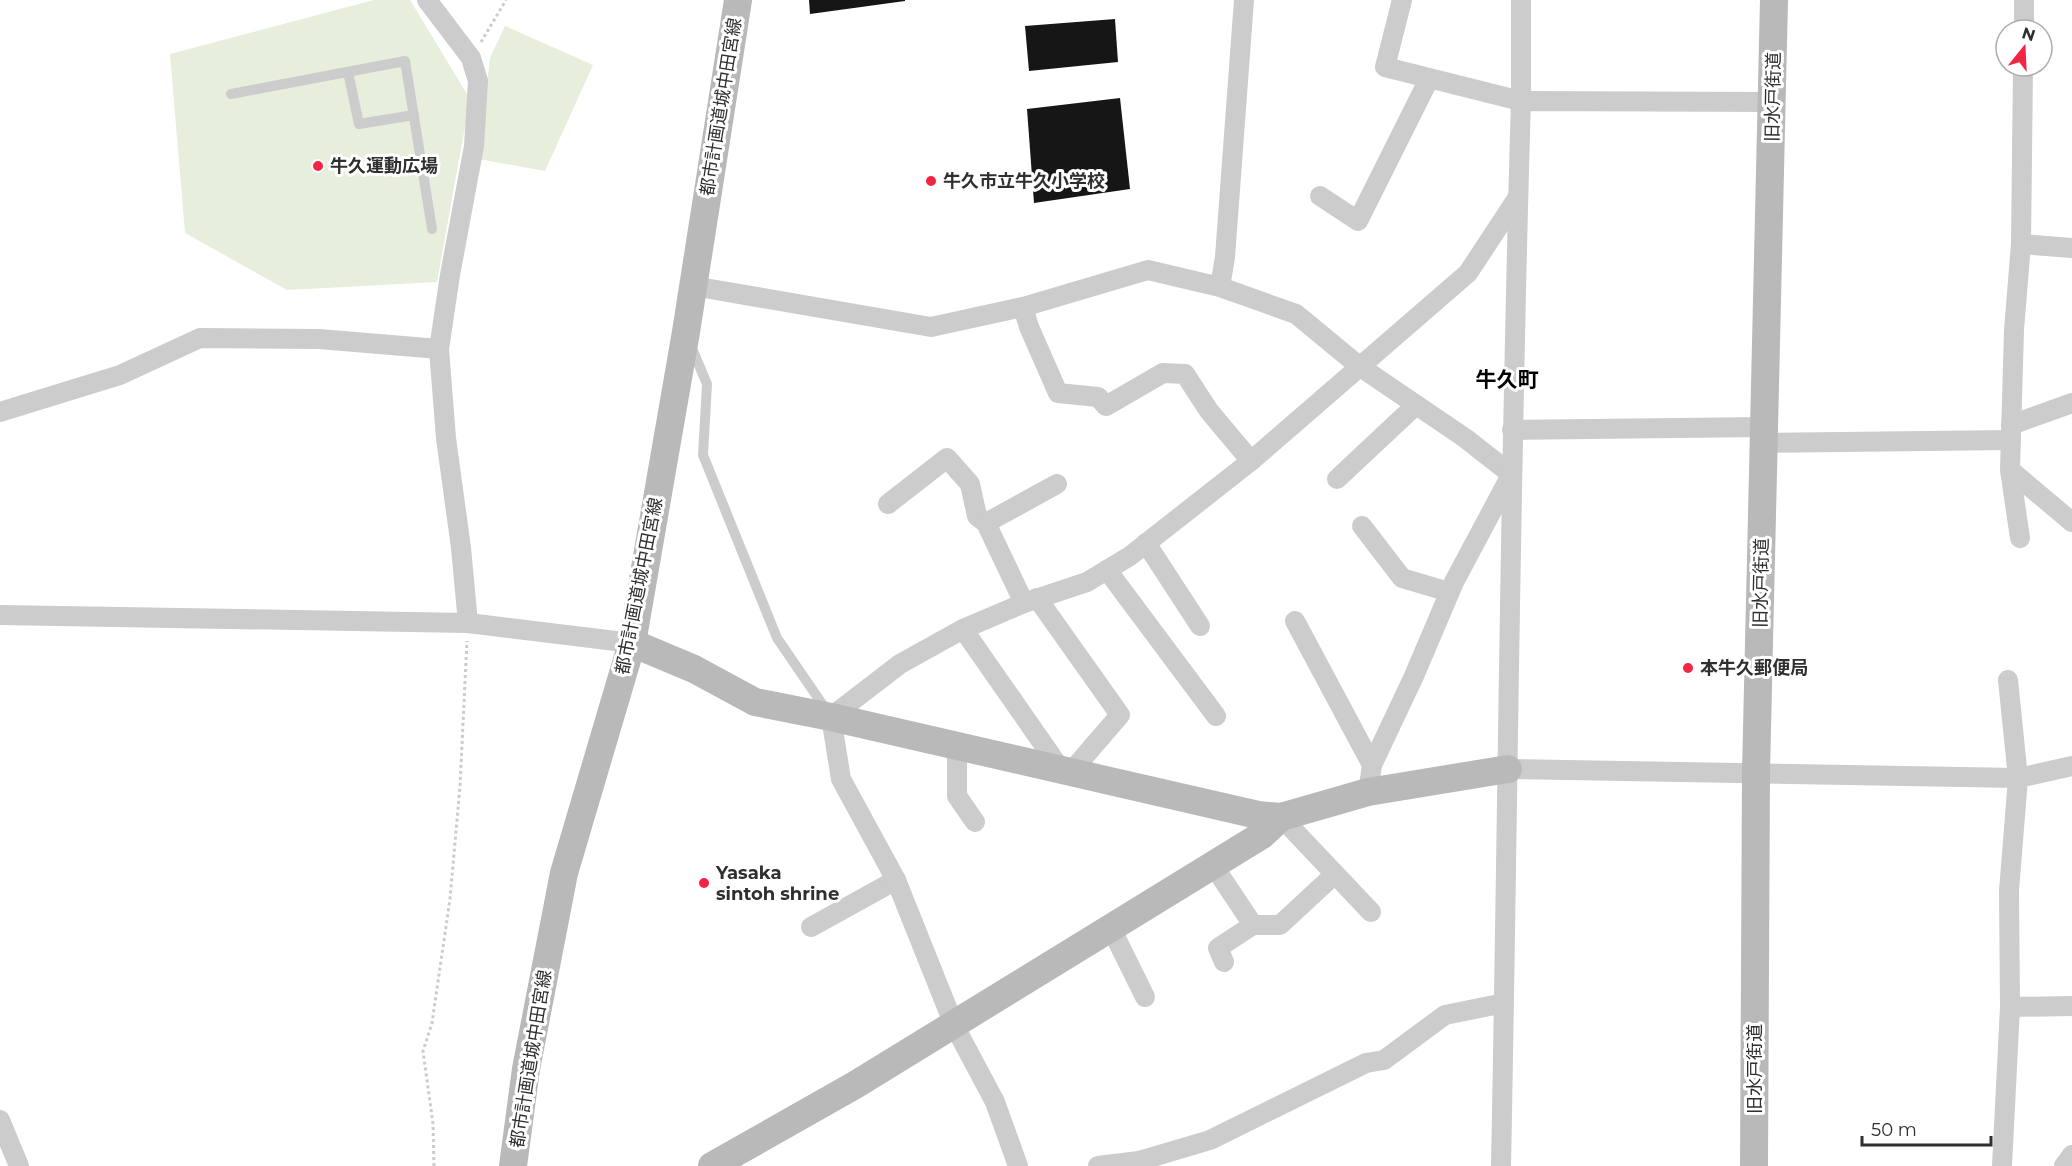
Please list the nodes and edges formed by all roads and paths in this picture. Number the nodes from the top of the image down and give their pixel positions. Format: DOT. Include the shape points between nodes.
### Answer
graph roads {
  1 [pos="427,0"];
  2 [pos="507,0"];
  3 [pos="738,0"];
  4 [pos="1244,0"];
  5 [pos="1402,0"];
  6 [pos="1521,0"];
  7 [pos="1774,0"];
  8 [pos="2024,0"];
  9 [pos="2024,18"];
  10 [pos="471,58"];
  11 [pos="348,72"];
  12 [pos="2024,78"];
  13 [pos="1429,79"];
  14 [pos="231,94"];
  15 [pos="1521,101"];
  16 [pos="1773,102"];
  17 [pos="414,115"];
  18 [pos="1320,196"];
  19 [pos="1518,197"];
  20 [pos="432,229"];
  21 [pos="2021,244"];
  22 [pos="2072,248"];
  23 [pos="693,286"];
  24 [pos="1220,287"];
  25 [pos="1023,307"];
  26 [pos="686,332"];
  27 [pos="439,350"];
  28 [pos="1359,366"];
  29 [pos="2072,403"];
  30 [pos="1416,405"];
  31 [pos="0,412"];
  32 [pos="1512,430"];
  33 [pos="2011,433"];
  34 [pos="1765,435"];
  35 [pos="1251,461"];
  36 [pos="2010,470"];
  37 [pos="1511,474"];
  38 [pos="1337,479"];
  39 [pos="1057,484"];
  40 [pos="888,504"];
  41 [pos="2072,522"];
  42 [pos="986,523"];
  43 [pos="1362,526"];
  44 [pos="2020,538"];
  45 [pos="1146,543"];
  46 [pos="1107,570"];
  47 [pos="1449,592"];
  48 [pos="1030,600"];
  49 [pos="0,615"];
  50 [pos="1295,621"];
  51 [pos="468,623"];
  52 [pos="1200,626"];
  53 [pos="963,629"];
  54 [pos="632,642"];
  55 [pos="2008,681"];
  56 [pos="1216,716"];
  57 [pos="831,717"];
  58 [pos="957,747"];
  59 [pos="2072,766"];
  60 [pos="1508,769"];
  61 [pos="1066,772"];
  62 [pos="1756,772"];
  63 [pos="1370,778"];
  64 [pos="2018,778"];
  65 [pos="1281,817"];
  66 [pos="975,822"];
  67 [pos="1213,865"];
  68 [pos="1335,874"];
  69 [pos="896,880"];
  70 [pos="1371,912"];
  71 [pos="1253,925"];
  72 [pos="812,927"];
  73 [pos="1111,928"];
  74 [pos="1224,962"];
  75 [pos="1145,997"];
  76 [pos="1504,1003"];
  77 [pos="2072,1006"];
  78 [pos="2010,1007"];
  79 [pos="954,1025"];
  80 [pos="0,1120"];
  81 [pos="2072,1155"];
  82 [pos="19,1166"];
  83 [pos="434,1166"];
  84 [pos="513,1166"];
  85 [pos="712,1166"];
  86 [pos="1018,1166"];
  87 [pos="1098,1166"];
  88 [pos="1501,1166"];
  89 [pos="1754,1166"];
  90 [pos="2002,1166"];
  91 [pos="2064,1166"];
  1 -- 10 [label="street"];
  2 -- 10 [label="path"];
  3 -- 23 [label="street, 都市計画道城中田宮線"];
  4 -- 24 [label="street"];
  5 -- 13 [label="street" via="1385,67"];
  6 -- 15 [label="street"];
  7 -- 16 [label="street, 旧水戸街道"];
  8 -- 9 [label="street"];
  10 -- 27 [label="street" via="478,81 474,146"];
  11 -- 14 [label="lane"];
  11 -- 17 [label="lane" via="359,124"];
  11 -- 17 [label="lane" via="405,61"];
  12 -- 21 [label="street"];
  13 -- 15 [label="street"];
  13 -- 18 [label="street" via="1358,220"];
  15 -- 16 [label="street"];
  15 -- 19 [label="street"];
  16 -- 34 [label="street, 旧水戸街道"];
  17 -- 20 [label="lane"];
  19 -- 28 [label="street" via="1468,273"];
  19 -- 32 [label="street"];
  21 -- 22 [label="street"];
  21 -- 33 [label="street"];
  23 -- 25 [label="street" via="931,327"];
  23 -- 26 [label="street, 都市計画道城中田宮線"];
  24 -- 25 [label="street" via="1148,270"];
  24 -- 28 [label="street" via="1296,314"];
  25 -- 35 [label="street" via="1058,393 1098,397 1106,406 1163,374 1185,374 1209,411"];
  26 -- 54 [label="street, 都市計画道城中田宮線"];
  26 -- 57 [label="lane" via="707,384 703,455 777,638"];
  27 -- 31 [label="street" via="319,339 200,338 120,375"];
  27 -- 51 [label="street"];
  28 -- 30 [label="street"];
  28 -- 35 [label="street"];
  29 -- 33 [label="street"];
  30 -- 37 [label="street"];
  30 -- 38 [label="street"];
  32 -- 34 [label="street"];
  32 -- 37 [label="street"];
  33 -- 34 [label="street"];
  33 -- 36 [label="street"];
  34 -- 62 [label="street, 旧水戸街道"];
  35 -- 45 [label="street"];
  36 -- 41 [label="street"];
  36 -- 44 [label="street"];
  37 -- 47 [label="street"];
  37 -- 60 [label="street"];
  39 -- 42 [label="street"];
  40 -- 42 [label="street" via="947,458 970,484 977,516"];
  42 -- 48 [label="street"];
  43 -- 47 [label="street" via="1402,578"];
  45 -- 46 [label="street"];
  45 -- 52 [label="street"];
  46 -- 48 [label="street" via="1087,582"];
  46 -- 56 [label="street"];
  47 -- 63 [label="street"];
  48 -- 53 [label="street"];
  48 -- 61 [label="street" via="1120,715"];
  49 -- 51 [label="street"];
  50 -- 63 [label="street"];
  51 -- 54 [label="street"];
  51 -- 83 [label="path" via="450,899 432,1023 423,1051"];
  53 -- 57 [label="street" via="900,664"];
  53 -- 61 [label="street"];
  54 -- 57 [label="street" via="755,702"];
  54 -- 84 [label="street, 都市計画道城中田宮線" via="564,873 526,1069"];
  55 -- 64 [label="street"];
  57 -- 58 [label="street"];
  57 -- 69 [label="street" via="841,779"];
  58 -- 61 [label="street"];
  58 -- 66 [label="street" via="957,796"];
  59 -- 64 [label="street"];
  60 -- 62 [label="street"];
  60 -- 63 [label="street"];
  60 -- 76 [label="street"];
  61 -- 65 [label="street"];
  62 -- 64 [label="street"];
  62 -- 89 [label="street, 旧水戸街道"];
  63 -- 65 [label="street"];
  64 -- 78 [label="street" via="2009,891"];
  65 -- 67 [label="street" via="1262,835"];
  65 -- 68 [label="street"];
  67 -- 71 [label="street"];
  67 -- 73 [label="street"];
  68 -- 70 [label="street"];
  68 -- 71 [label="street" via="1280,925"];
  69 -- 72 [label="street"];
  69 -- 79 [label="street"];
  71 -- 74 [label="street" via="1218,948"];
  73 -- 75 [label="street"];
  73 -- 79 [label="street"];
  76 -- 87 [label="street" via="1445,1015 1384,1060 1366,1063 1210,1140 1139,1161"];
  76 -- 88 [label="street"];
  77 -- 78 [label="street"];
  78 -- 90 [label="street"];
  79 -- 85 [label="street"];
  79 -- 86 [label="street" via="994,1102"];
  80 -- 82 [label="street"];
  81 -- 91 [label="street"];
}
